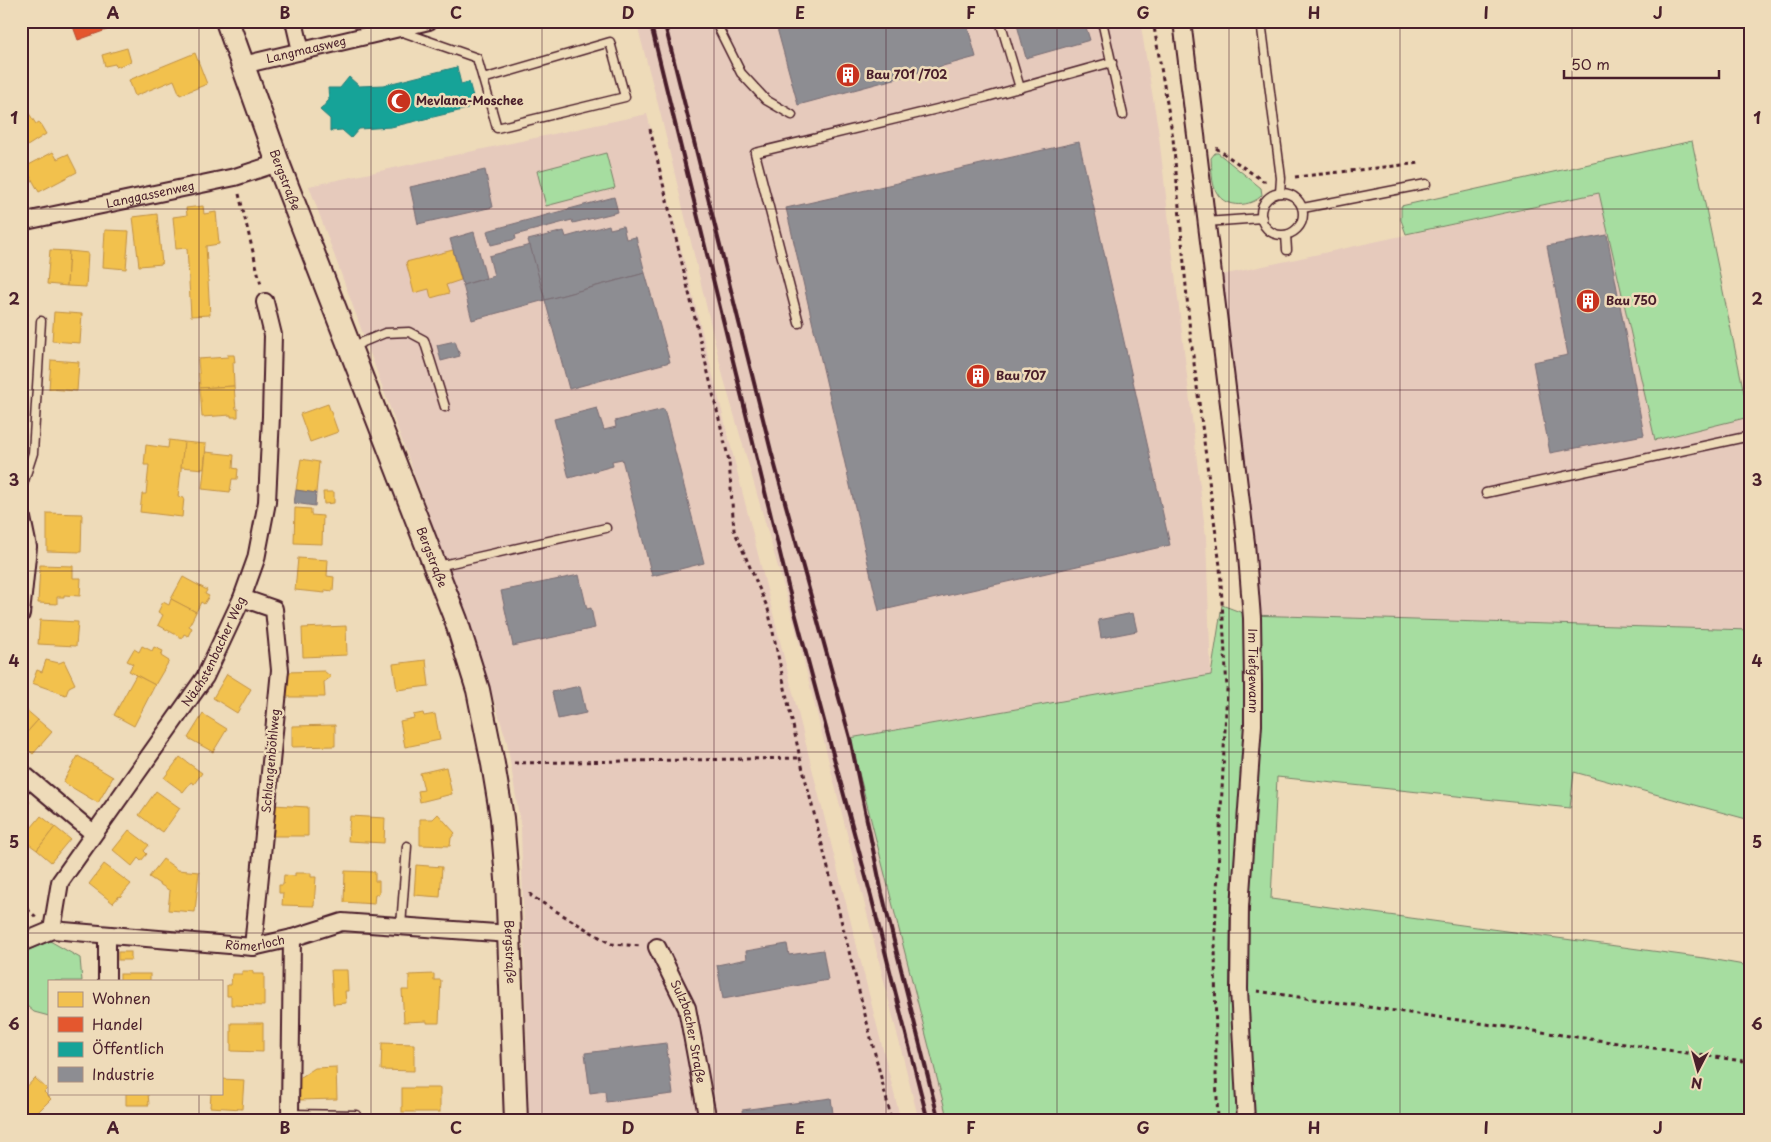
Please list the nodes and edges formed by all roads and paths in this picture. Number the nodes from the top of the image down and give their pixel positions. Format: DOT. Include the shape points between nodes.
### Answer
graph roads {
  1 [pos="227,21"];
  2 [pos="294,21"];
  3 [pos="429,21"];
  4 [pos="715,21"];
  5 [pos="1000,21"];
  6 [pos="1102,21"];
  7 [pos="1153,21"];
  8 [pos="1182,21"];
  9 [pos="1261,21"];
  10 [pos="395,29"];
  11 [pos="301,51"];
  12 [pos="1112,62"];
  13 [pos="243,65"];
  14 [pos="483,79"];
  15 [pos="1020,88"];
  16 [pos="792,115"];
  17 [pos="1123,115"];
  18 [pos="650,129"];
  19 [pos="1196,134"];
  20 [pos="278,163"];
  21 [pos="1421,163"];
  22 [pos="234,176"];
  23 [pos="1281,178"];
  24 [pos="1426,184"];
  25 [pos="1280,193"];
  26 [pos="1303,208"];
  27 [pos="1262,218"];
  28 [pos="21,222"];
  29 [pos="1206,222"];
  30 [pos="1286,235"];
  31 [pos="1287,250"];
  32 [pos="265,302"];
  33 [pos="41,321"];
  34 [pos="799,323"];
  35 [pos="349,348"];
  36 [pos="445,407"];
  37 [pos="1750,436"];
  38 [pos="21,490"];
  39 [pos="1486,493"];
  40 [pos="21,513"];
  41 [pos="606,528"];
  42 [pos="435,567"];
  43 [pos="242,598"];
  44 [pos="21,614"];
  45 [pos="800,758"];
  46 [pos="493,764"];
  47 [pos="21,772"];
  48 [pos="93,833"];
  49 [pos="407,846"];
  50 [pos="507,880"];
  51 [pos="401,926"];
  52 [pos="52,930"];
  53 [pos="510,934"];
  54 [pos="107,935"];
  55 [pos="292,938"];
  56 [pos="21,943"];
  57 [pos="253,947"];
  58 [pos="657,947"];
  59 [pos="107,980"];
  60 [pos="1215,983"];
  61 [pos="1239,988"];
  62 [pos="1750,1062"];
  63 [pos="356,1115"];
  64 [pos="288,1117"];
  65 [pos="516,1121"];
  66 [pos="708,1121"];
  67 [pos="892,1121"];
  68 [pos="1218,1121"];
  69 [pos="1246,1121"];
  1 -- 13 [label="main road, Bergstraße"];
  2 -- 11 [label="street"];
  3 -- 10 [label="street, Langmaasweg"];
  4 -- 16 [label="lane" via="741,73 766,100"];
  5 -- 15 [label="lane"];
  6 -- 12 [label="lane"];
  7 -- 60 [label="path" via="1173,138 1190,332 1220,566 1227,689"];
  8 -- 19 [label="street, Im Tiefgewann"];
  9 -- 23 [label="lane"];
  10 -- 11 [label="street, Langmaasweg"];
  10 -- 14 [label="lane" via="477,58"];
  11 -- 13 [label="street, Langmaasweg"];
  12 -- 15 [label="lane"];
  12 -- 17 [label="lane"];
  13 -- 20 [label="main road, Bergstraße"];
  14 -- 14 [label="lane" via="497,128 626,96 610,42"];
  15 -- 34 [label="lane" via="755,153"];
  18 -- 45 [label="path" via="729,461 734,530 768,609"];
  19 -- 23 [label="path" via="1263,182"];
  19 -- 29 [label="street, Im Tiefgewann"];
  20 -- 22 [label="street, Langgassenweg"];
  20 -- 35 [label="main road, Bergstraße"];
  21 -- 23 [label="path"];
  22 -- 28 [label="street, Langgassenweg"];
  22 -- 32 [label="path"];
  23 -- 25 [label="lane"];
  24 -- 26 [label="lane"];
  25 -- 26 [label="lane" via="1290,194"];
  25 -- 27 [label="lane" via="1266,202"];
  26 -- 30 [label="lane" via="1300,225"];
  27 -- 29 [label="lane"];
  27 -- 30 [label="lane" via="1270,231"];
  29 -- 61 [label="street, Im Tiefgewann" via="1245,533 1252,618 1253,725 1240,907"];
  30 -- 31 [label="lane"];
  32 -- 43 [label="street, Nächstenbacher Weg" via="274,335 267,502 256,559"];
  33 -- 38 [label="lane" via="33,453"];
  35 -- 36 [label="lane" via="385,333 410,332 424,340"];
  35 -- 42 [label="main road, Bergstraße"];
  37 -- 39 [label="lane"];
  40 -- 44 [label="street" via="28,548"];
  41 -- 42 [label="lane"];
  42 -- 46 [label="main road, Bergstraße" via="478,690"];
  43 -- 48 [label="street, Nächstenbacher Weg" via="205,677"];
  43 -- 57 [label="street, Schlangenböhlweg" via="274,609 280,670"];
  45 -- 46 [label="path"];
  45 -- 67 [label="path"];
  46 -- 50 [label="main road, Bergstraße"];
  47 -- 48 [label="street"];
  48 -- 52 [label="street, Nächstenbacher Weg" via="60,882"];
  49 -- 51 [label="lane"];
  50 -- 53 [label="main road, Bergstraße"];
  50 -- 58 [label="path" via="530,880 531,896 611,944"];
  51 -- 53 [label="street, Römerloch"];
  51 -- 55 [label="street, Römerloch" via="342,922"];
  52 -- 54 [label="street, Römerloch"];
  52 -- 56 [label="street"];
  53 -- 65 [label="main road, Bergstraße"];
  54 -- 57 [label="street, Römerloch"];
  54 -- 59 [label="street"];
  55 -- 57 [label="street, Römerloch"];
  55 -- 64 [label="street"];
  58 -- 66 [label="street, Sulzbacher Straße" via="687,1008"];
  60 -- 61 [label="path"];
  60 -- 68 [label="path"];
  61 -- 62 [label="path"];
  61 -- 69 [label="street, Im Tiefgewann"];
  63 -- 64 [label="lane"];
}
